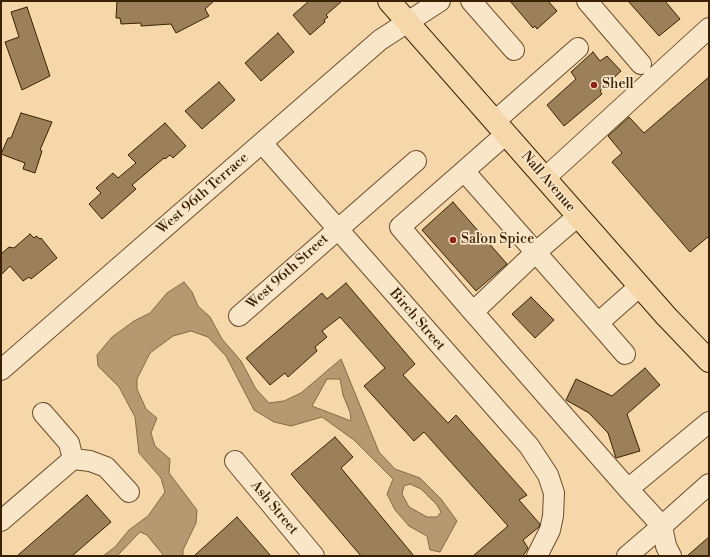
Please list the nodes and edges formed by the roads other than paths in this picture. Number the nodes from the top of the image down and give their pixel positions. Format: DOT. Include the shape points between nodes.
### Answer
graph roads {
  1 [pos="389,1"];
  2 [pos="440,1"];
  3 [pos="471,1"];
  4 [pos="587,1"];
  5 [pos="408,22"];
  6 [pos="709,28"];
  7 [pos="578,48"];
  8 [pos="514,50"];
  9 [pos="641,64"];
  10 [pos="500,128"];
  11 [pos="262,143"];
  12 [pos="416,161"];
  13 [pos="464,171"];
  14 [pos="545,178"];
  15 [pos="578,216"];
  16 [pos="337,229"];
  17 [pos="535,253"];
  18 [pos="640,286"];
  19 [pos="473,312"];
  20 [pos="239,316"];
  21 [pos="598,322"];
  22 [pos="625,354"];
  23 [pos="709,361"];
  24 [pos="1,370"];
  25 [pos="43,413"];
  26 [pos="709,422"];
  27 [pos="73,459"];
  28 [pos="235,461"];
  29 [pos="709,484"];
  30 [pos="628,489"];
  31 [pos="129,492"];
  32 [pos="1,521"];
  33 [pos="662,526"];
  34 [pos="314,556"];
  35 [pos="537,556"];
  36 [pos="627,556"];
  37 [pos="672,556"];
  1 -- 5 [label="main road, Nall Avenue"];
  2 -- 5 [label="street, West 96th Terrace"];
  3 -- 8 [label="street"];
  4 -- 9 [label="street"];
  5 -- 10 [label="main road, Nall Avenue"];
  5 -- 11 [label="street, West 96th Terrace" via="380,40"];
  6 -- 14 [label="street"];
  7 -- 10 [label="street"];
  10 -- 13 [label="street"];
  10 -- 14 [label="main road, Nall Avenue"];
  11 -- 16 [label="street, Birch Street"];
  11 -- 24 [label="street, West 96th Terrace"];
  12 -- 16 [label="street, West 96th Street"];
  13 -- 17 [label="street"];
  13 -- 19 [label="street" via="400,227"];
  14 -- 15 [label="main road, Nall Avenue"];
  15 -- 17 [label="street"];
  15 -- 18 [label="main road, Nall Avenue"];
  16 -- 20 [label="street, West 96th Street"];
  16 -- 35 [label="street, Birch Street" via="529,446 548,475 554,493 554,505 550,530"];
  17 -- 19 [label="street"];
  17 -- 21 [label="street"];
  18 -- 21 [label="street"];
  18 -- 23 [label="main road, Nall Avenue"];
  19 -- 30 [label="street"];
  21 -- 22 [label="street"];
  25 -- 27 [label="street" via="69,443"];
  26 -- 30 [label="street"];
  27 -- 31 [label="street" via="90,461 106,467"];
  27 -- 32 [label="street"];
  28 -- 34 [label="street, Ash Street"];
  29 -- 33 [label="street"];
  30 -- 33 [label="street"];
  33 -- 36 [label="street"];
  33 -- 37 [label="street" via="666,546"];
}
